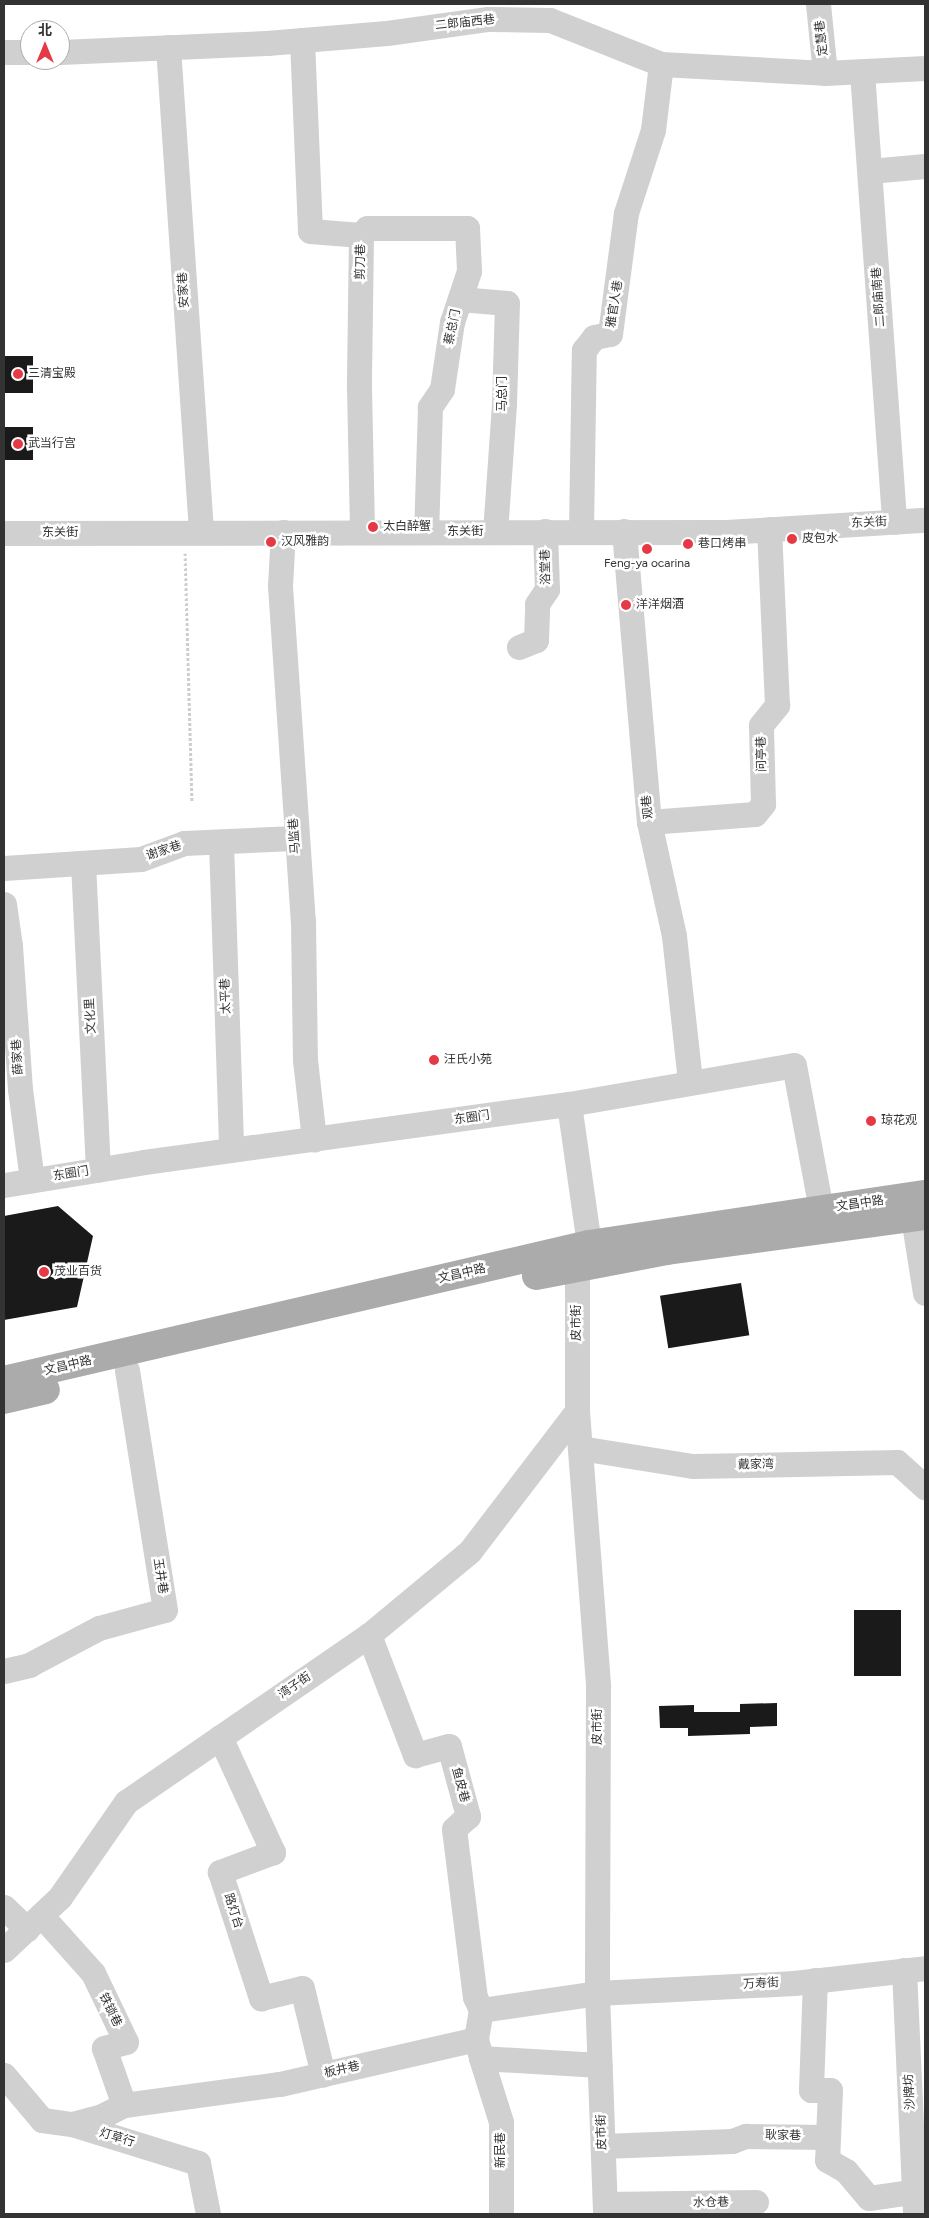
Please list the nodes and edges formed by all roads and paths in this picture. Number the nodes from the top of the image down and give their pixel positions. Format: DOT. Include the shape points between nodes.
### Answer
graph roads {
  1 [pos="818,4"];
  2 [pos="302,40"];
  3 [pos="168,47"];
  4 [pos="4,52"];
  5 [pos="20,52"];
  6 [pos="70,52"];
  7 [pos="661,64"];
  8 [pos="925,68"];
  9 [pos="862,72"];
  10 [pos="825,73"];
  11 [pos="925,166"];
  12 [pos="870,172"];
  13 [pos="361,235"];
  14 [pos="460,299"];
  15 [pos="925,520"];
  16 [pos="894,522"];
  17 [pos="769,529"];
  18 [pos="193,532"];
  19 [pos="283,532"];
  20 [pos="362,532"];
  21 [pos="426,532"];
  22 [pos="495,532"];
  23 [pos="545,532"];
  24 [pos="581,532"];
  25 [pos="624,532"];
  26 [pos="4,533"];
  27 [pos="519,647"];
  28 [pos="192,801"];
  29 [pos="649,822"];
  30 [pos="295,838"];
  31 [pos="221,842"];
  32 [pos="83,863"];
  33 [pos="4,868"];
  34 [pos="4,904"];
  35 [pos="690,1081"];
  36 [pos="570,1104"];
  37 [pos="314,1139"];
  38 [pos="231,1150"];
  39 [pos="98,1170"];
  40 [pos="32,1180"];
  41 [pos="4,1185"];
  42 [pos="821,1209"];
  43 [pos="921,1209"];
  44 [pos="583,1255"];
  45 [pos="925,1294"];
  46 [pos="127,1370"];
  47 [pos="4,1380"];
  48 [pos="4,1400"];
  49 [pos="577,1411"];
  50 [pos="580,1448"];
  51 [pos="925,1486"];
  52 [pos="369,1635"];
  53 [pos="4,1671"];
  54 [pos="220,1737"];
  55 [pos="4,1907"];
  56 [pos="34,1922"];
  57 [pos="4,1950"];
  58 [pos="915,1969"];
  59 [pos="815,1980"];
  60 [pos="597,1993"];
  61 [pos="481,2010"];
  62 [pos="478,2049"];
  63 [pos="600,2065"];
  64 [pos="4,2075"];
  65 [pos="323,2075"];
  66 [pos="124,2104"];
  67 [pos="72,2124"];
  68 [pos="828,2137"];
  69 [pos="603,2146"];
  70 [pos="918,2199"];
  71 [pos="756,2202"];
  72 [pos="605,2209"];
  73 [pos="208,2214"];
  74 [pos="502,2214"];
  1 -- 10 [label="street, 定慧巷"];
  2 -- 3 [label="street, 二郎庙西巷"];
  2 -- 7 [label="street, 二郎庙西巷" via="387,33 488,18 550,20"];
  2 -- 13 [label="street, 剪刀巷" via="310,231"];
  3 -- 6 [label="street, 二郎庙西巷"];
  3 -- 18 [label="street, 安家巷"];
  4 -- 5 [label="street"];
  7 -- 10 [label="street, 二郎庙西巷"];
  7 -- 24 [label="street, 雅官人巷" via="652,130 626,213 610,334 594,337 584,350"];
  8 -- 9 [label="street, 二郎庙西巷"];
  9 -- 10 [label="street, 二郎庙西巷"];
  9 -- 12 [label="street, 二郎庙南巷"];
  11 -- 12 [label="street"];
  12 -- 16 [label="street, 二郎庙南巷"];
  13 -- 14 [label="street, 蔡总门" via="366,228 467,228 469,271"];
  13 -- 20 [label="street, 剪刀巷" via="359,387"];
  14 -- 21 [label="street, 蔡总门" via="452,322 442,389 430,406"];
  14 -- 22 [label="street, 马总门" via="507,303"];
  15 -- 16 [label="street, 东关街"];
  16 -- 17 [label="street, 东关街"];
  17 -- 25 [label="street, 东关街"];
  17 -- 29 [label="street, 问亭巷" via="776,705 761,725 763,804 755,814"];
  18 -- 19 [label="street, 东关街"];
  18 -- 26 [label="street, 东关街"];
  18 -- 28 [label="path"];
  19 -- 20 [label="street, 东关街"];
  19 -- 30 [label="street, 马监巷" via="280,586"];
  20 -- 21 [label="street, 东关街"];
  21 -- 22 [label="street, 东关街"];
  22 -- 23 [label="street, 东关街"];
  23 -- 24 [label="street, 东关街"];
  23 -- 27 [label="street, 浴堂巷" via="547,589 537,604 536,640"];
  24 -- 25 [label="street, 东关街"];
  25 -- 29 [label="street, 观巷"];
  29 -- 35 [label="street, 观巷" via="674,936"];
  30 -- 31 [label="street, 谢家巷"];
  30 -- 37 [label="street, 马监巷" via="303,921 305,1060"];
  31 -- 32 [label="street, 谢家巷" via="184,843 141,858"];
  31 -- 38 [label="street, 太平巷"];
  32 -- 33 [label="street, 谢家巷"];
  32 -- 39 [label="street, 文化里"];
  34 -- 40 [label="street, 薛家巷" via="20,1089"];
  35 -- 36 [label="street, 东圈门"];
  35 -- 42 [label="street, 东圈门" via="794,1065"];
  36 -- 37 [label="street, 东圈门"];
  36 -- 44 [label="street, 皮市街"];
  37 -- 38 [label="street, 东圈门"];
  38 -- 39 [label="street, 东圈门"];
  39 -- 40 [label="street, 东圈门"];
  40 -- 41 [label="street, 东圈门"];
  42 -- 43 [label="main road, 文昌中路"];
  42 -- 44 [label="main road, 文昌中路"];
  43 -- 44 [label="main road, 文昌中路"];
  43 -- 45 [label="street"];
  44 -- 46 [label="main road, 文昌中路"];
  44 -- 47 [label="main road, 文昌中路"];
  44 -- 49 [label="street, 皮市街"];
  46 -- 48 [label="main road, 文昌中路"];
  46 -- 53 [label="street, 玉井巷" via="166,1610 99,1628 29,1665"];
  49 -- 50 [label="street, 皮市街"];
  49 -- 52 [label="street, 湾子街" via="470,1551"];
  50 -- 51 [label="street, 戴家湾" via="693,1466 897,1462"];
  50 -- 60 [label="street, 皮市街" via="598,1686"];
  52 -- 54 [label="street, 湾子街"];
  52 -- 61 [label="street, 鱼皮巷" via="415,1755 449,1746 468,1816 454,1829 475,1997"];
  54 -- 56 [label="street, 湾子街" via="126,1802 60,1897"];
  54 -- 65 [label="street, 路灯台" via="273,1852 220,1872 261,1998 302,1988"];
  55 -- 56 [label="street"];
  56 -- 57 [label="street, 湾子街"];
  56 -- 66 [label="street, 铁锁巷" via="93,1973 126,2042 104,2048"];
  58 -- 59 [label="street, 万寿街"];
  58 -- 70 [label="street, 沙牌坊"];
  59 -- 60 [label="street, 万寿街"];
  59 -- 68 [label="street" via="811,2090 830,2090"];
  60 -- 61 [label="street, 万寿街"];
  60 -- 63 [label="street, 皮市街"];
  61 -- 62 [label="street, 鱼皮巷"];
  62 -- 63 [label="street, 板井巷"];
  62 -- 65 [label="street, 板井巷"];
  62 -- 74 [label="street, 新民巷" via="501,2122"];
  63 -- 69 [label="street, 皮市街"];
  64 -- 67 [label="street, 灯草行" via="42,2120"];
  65 -- 66 [label="street, 板井巷" via="280,2084"];
  66 -- 67 [label="street, 板井巷" via="102,2116"];
  67 -- 73 [label="street, 灯草行" via="198,2163"];
  68 -- 69 [label="street, 耿家巷" via="746,2136 732,2141"];
  68 -- 70 [label="street" via="827,2160 846,2171 869,2198"];
  69 -- 72 [label="street, 皮市街"];
  71 -- 72 [label="street, 水仓巷"];
}
